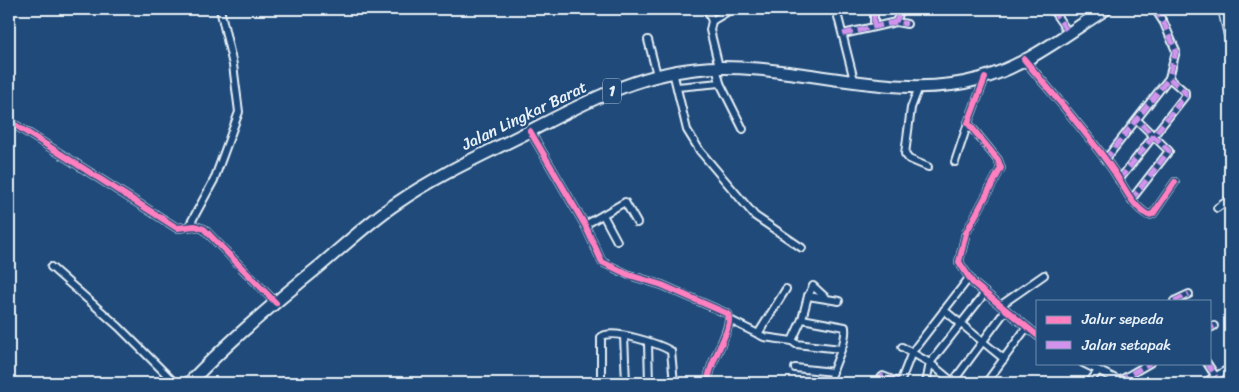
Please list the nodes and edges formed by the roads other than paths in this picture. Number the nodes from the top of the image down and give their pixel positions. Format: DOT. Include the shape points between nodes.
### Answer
graph roads {
  1 [pos="220,9"];
  2 [pos="707,9"];
  3 [pos="732,9"];
  4 [pos="836,9"];
  5 [pos="874,9"];
  6 [pos="901,9"];
  7 [pos="1052,9"];
  8 [pos="1106,9"];
  9 [pos="1155,9"];
  10 [pos="1223,9"];
  11 [pos="712,21"];
  12 [pos="896,22"];
  13 [pos="907,24"];
  14 [pos="874,25"];
  15 [pos="1068,32"];
  16 [pos="843,34"];
  17 [pos="648,40"];
  18 [pos="1230,40"];
  19 [pos="1024,59"];
  20 [pos="717,67"];
  21 [pos="673,72"];
  22 [pos="657,75"];
  23 [pos="985,78"];
  24 [pos="1169,78"];
  25 [pos="854,80"];
  26 [pos="720,83"];
  27 [pos="677,87"];
  28 [pos="919,87"];
  29 [pos="1137,120"];
  30 [pos="9,121"];
  31 [pos="968,123"];
  32 [pos="743,129"];
  33 [pos="530,131"];
  34 [pos="1154,134"];
  35 [pos="1105,160"];
  36 [pos="955,162"];
  37 [pos="928,167"];
  38 [pos="1119,180"];
  39 [pos="1175,182"];
  40 [pos="1131,200"];
  41 [pos="1230,200"];
  42 [pos="1217,208"];
  43 [pos="603,215"];
  44 [pos="637,223"];
  45 [pos="585,225"];
  46 [pos="189,226"];
  47 [pos="617,241"];
  48 [pos="802,248"];
  49 [pos="51,267"];
  50 [pos="1044,275"];
  51 [pos="969,278"];
  52 [pos="786,289"];
  53 [pos="985,293"];
  54 [pos="1189,294"];
  55 [pos="808,296"];
  56 [pos="826,299"];
  57 [pos="1176,300"];
  58 [pos="839,301"];
  59 [pos="276,303"];
  60 [pos="1003,308"];
  61 [pos="944,310"];
  62 [pos="802,319"];
  63 [pos="730,320"];
  64 [pos="962,326"];
  65 [pos="1027,327"];
  66 [pos="758,334"];
  67 [pos="1036,334"];
  68 [pos="624,336"];
  69 [pos="982,341"];
  70 [pos="792,342"];
  71 [pos="648,343"];
  72 [pos="902,347"];
  73 [pos="841,349"];
  74 [pos="912,352"];
  75 [pos="1004,359"];
  76 [pos="930,364"];
  77 [pos="1085,364"];
  78 [pos="1149,364"];
  79 [pos="1208,364"];
  80 [pos="795,368"];
  81 [pos="1230,368"];
  82 [pos="1098,371"];
  83 [pos="833,372"];
  84 [pos="1216,377"];
  85 [pos="1122,382"];
  86 [pos="175,383"];
  87 [pos="189,383"];
  88 [pos="602,383"];
  89 [pos="626,383"];
  90 [pos="649,383"];
  91 [pos="674,383"];
  92 [pos="708,383"];
  93 [pos="830,383"];
  94 [pos="876,383"];
  95 [pos="900,383"];
  96 [pos="926,383"];
  97 [pos="953,383"];
  98 [pos="986,383"];
  99 [pos="1089,383"];
  100 [pos="1204,383"];
  1 -- 46 [label="street" via="239,112 214,180"];
  2 -- 11 [label="street"];
  3 -- 11 [label="street"];
  4 -- 16 [label="street"];
  5 -- 14 [label="street"];
  6 -- 12 [label="street"];
  7 -- 15 [label="street"];
  8 -- 15 [label="highway, Jalan Lingkar Barat / 1"];
  9 -- 24 [label="street" via="1176,51"];
  10 -- 18 [label="main road"];
  11 -- 20 [label="street" via="710,30"];
  12 -- 13 [label="street"];
  12 -- 14 [label="street"];
  14 -- 16 [label="street"];
  15 -- 19 [label="highway, Jalan Lingkar Barat / 1"];
  16 -- 25 [label="street"];
  17 -- 22 [label="street"];
  19 -- 23 [label="highway, Jalan Lingkar Barat / 1"];
  19 -- 35 [label="street"];
  20 -- 21 [label="highway, Jalan Lingkar Barat / 1"];
  20 -- 25 [label="highway, Jalan Lingkar Barat / 1"];
  20 -- 26 [label="street"];
  21 -- 22 [label="highway, Jalan Lingkar Barat / 1"];
  21 -- 27 [label="street"];
  22 -- 33 [label="highway, Jalan Lingkar Barat / 1" via="616,89"];
  23 -- 28 [label="highway, Jalan Lingkar Barat / 1"];
  23 -- 31 [label="street"];
  24 -- 29 [label="street"];
  24 -- 34 [label="street" via="1186,95"];
  25 -- 28 [label="highway, Jalan Lingkar Barat / 1"];
  26 -- 27 [label="street"];
  26 -- 32 [label="street"];
  27 -- 48 [label="street" via="689,135 710,164 754,216"];
  28 -- 37 [label="street" via="911,108 904,154"];
  29 -- 34 [label="street"];
  29 -- 35 [label="street"];
  30 -- 46 [label="street" via="177,228"];
  31 -- 36 [label="street"];
  31 -- 51 [label="street" via="1001,168 961,247 958,262"];
  33 -- 45 [label="street"];
  33 -- 59 [label="highway, Jalan Lingkar Barat / 1" via="444,173 396,203"];
  34 -- 38 [label="street"];
  34 -- 40 [label="street" via="1169,152"];
  35 -- 38 [label="street"];
  38 -- 40 [label="street"];
  39 -- 40 [label="street" via="1150,215"];
  41 -- 42 [label="street"];
  43 -- 44 [label="street" via="625,202"];
  43 -- 45 [label="street"];
  43 -- 47 [label="street"];
  45 -- 63 [label="street" via="604,264 724,312"];
  46 -- 59 [label="street" via="204,229"];
  49 -- 86 [label="street"];
  50 -- 60 [label="street"];
  51 -- 53 [label="street"];
  51 -- 61 [label="street"];
  52 -- 66 [label="street"];
  53 -- 60 [label="street"];
  53 -- 64 [label="street"];
  54 -- 57 [label="street"];
  55 -- 56 [label="street"];
  55 -- 56 [label="street" via="813,286"];
  55 -- 62 [label="street"];
  56 -- 58 [label="street"];
  59 -- 87 [label="highway, Jalan Lingkar Barat / 1"];
  60 -- 65 [label="street"];
  60 -- 69 [label="street"];
  61 -- 64 [label="street"];
  61 -- 74 [label="street"];
  62 -- 70 [label="street"];
  62 -- 73 [label="street" via="843,326 846,330"];
  63 -- 66 [label="street"];
  63 -- 92 [label="street" via="709,370"];
  64 -- 69 [label="street"];
  64 -- 76 [label="street"];
  65 -- 67 [label="street"];
  65 -- 75 [label="street"];
  66 -- 70 [label="street"];
  68 -- 71 [label="street"];
  68 -- 88 [label="street" via="605,334 601,337"];
  68 -- 89 [label="street"];
  69 -- 75 [label="street"];
  69 -- 97 [label="street"];
  70 -- 73 [label="street"];
  71 -- 90 [label="street"];
  71 -- 91 [label="street" via="672,353"];
  72 -- 74 [label="street"];
  73 -- 83 [label="street"];
  74 -- 76 [label="street"];
  74 -- 95 [label="street"];
  75 -- 98 [label="street"];
  76 -- 96 [label="street"];
  76 -- 97 [label="street"];
  77 -- 82 [label="street"];
  78 -- 85 [label="street"];
  79 -- 84 [label="street"];
  80 -- 83 [label="street"];
  81 -- 84 [label="street"];
  82 -- 85 [label="street"];
  82 -- 99 [label="street"];
  83 -- 93 [label="street"];
  84 -- 100 [label="street"];
  94 -- 95 [label="street" via="884,376"];
}
